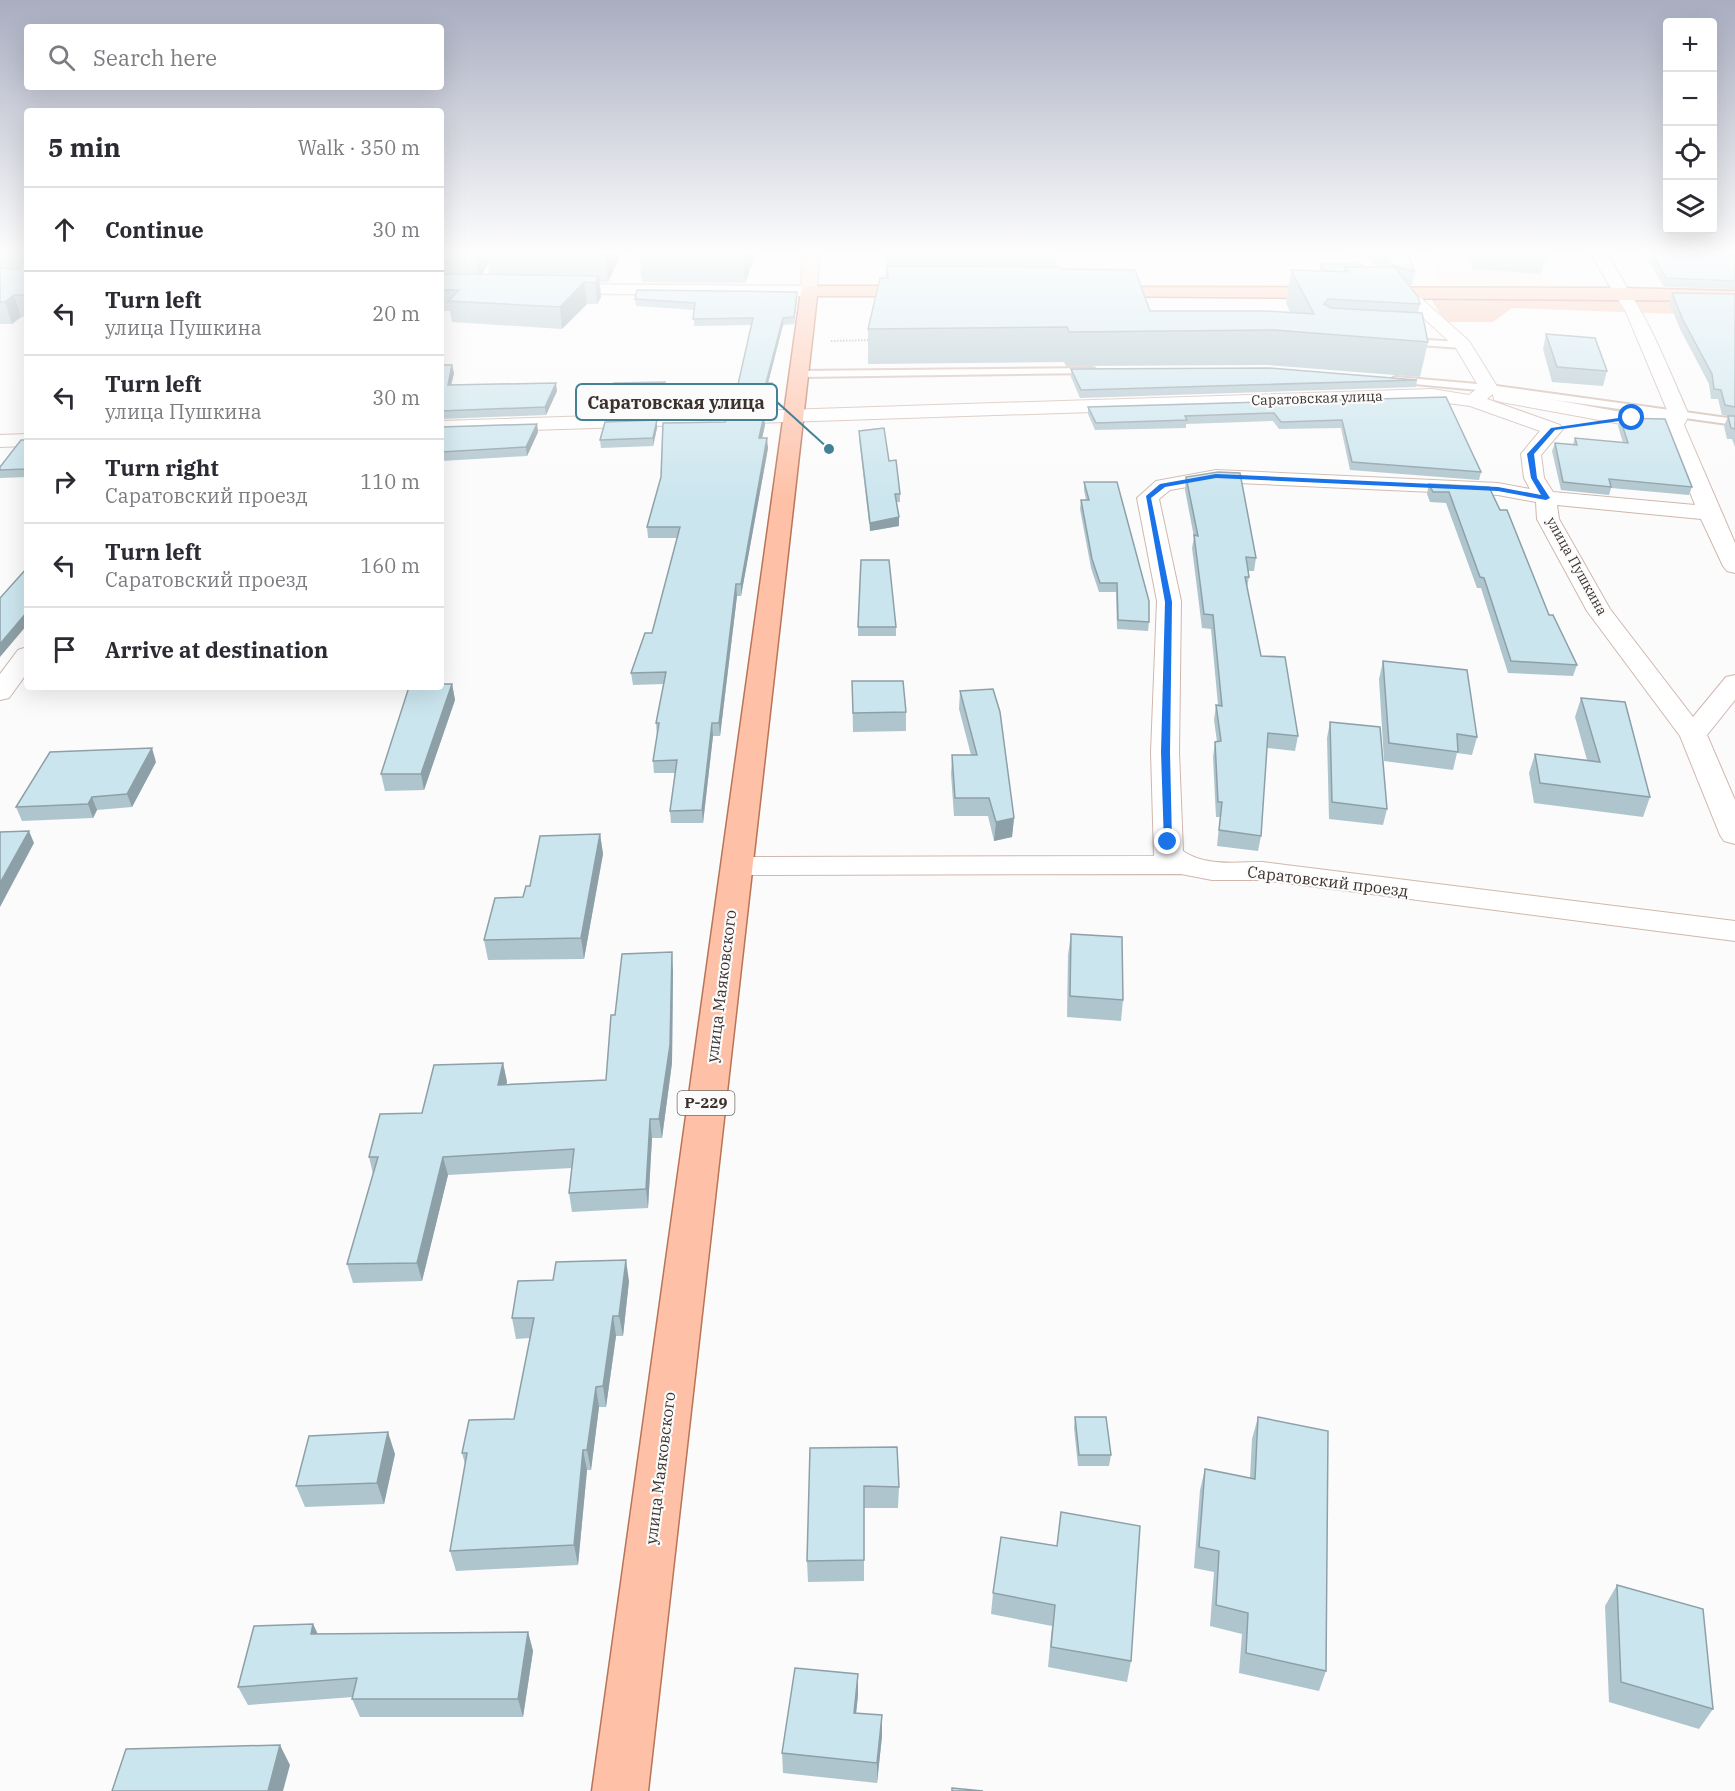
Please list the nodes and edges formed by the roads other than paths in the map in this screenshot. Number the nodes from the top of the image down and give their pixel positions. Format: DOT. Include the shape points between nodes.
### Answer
graph roads {
  1 [pos="804,337"];
  2 [pos="1454,337"];
  3 [pos="1645,337"];
  4 [pos="1394,341"];
  5 [pos="1463,345"];
  6 [pos="1104,371"];
  7 [pos="799,374"];
  8 [pos="1384,379"];
  9 [pos="1480,395"];
  10 [pos="793,416"];
  11 [pos="1679,416"];
  12 [pos="1621,418"];
  13 [pos="1735,422"];
  14 [pos="444,427"];
  15 [pos="1553,429"];
  16 [pos="24,440"];
  17 [pos="0,441"];
  18 [pos="1546,498"];
  19 [pos="1709,513"];
  20 [pos="1735,566"];
  21 [pos="24,659"];
  22 [pos="1735,683"];
  23 [pos="0,692"];
  24 [pos="1692,735"];
  25 [pos="1735,835"];
  26 [pos="1179,865"];
  27 [pos="736,866"];
  28 [pos="1735,931"];
  29 [pos="620,1791"];
  1 -- 7 [label="main road, улица Маяковского / Р-229"];
  2 -- 5 [label="street"];
  3 -- 11 [label="street"];
  4 -- 5 [label="lane"];
  5 -- 9 [label="street"];
  6 -- 7 [label="lane"];
  7 -- 10 [label="main road, улица Маяковского / Р-229"];
  8 -- 9 [label="lane"];
  9 -- 10 [label="street, Саратовская улица"];
  9 -- 11 [label="lane"];
  9 -- 12 [label="street" via="1542,402"];
  9 -- 15 [label="street"];
  10 -- 14 [label="street, Саратовская улица"];
  10 -- 27 [label="main road, улица Маяковского / Р-229"];
  11 -- 12 [label="street"];
  11 -- 13 [label="lane"];
  11 -- 19 [label="street" via="1674,425"];
  12 -- 15 [label="street"];
  15 -- 18 [label="street, улица Пушкина" via="1531,454 1534,478"];
  16 -- 17 [label="street"];
  18 -- 19 [label="street"];
  18 -- 24 [label="street, улица Пушкина" via="1548,519 1599,611"];
  18 -- 26 [label="street" via="1498,489 1216,476 1162,485 1148,498 1168,602 1168,854"];
  19 -- 20 [label="street"];
  21 -- 23 [label="street"];
  22 -- 24 [label="street"];
  24 -- 25 [label="street, улица Пушкина"];
  26 -- 27 [label="street, Саратовский проезд"];
  26 -- 28 [label="street, Саратовский проезд" via="1196,870 1262,871"];
  27 -- 29 [label="main road, улица Маяковского / Р-229"];
}
